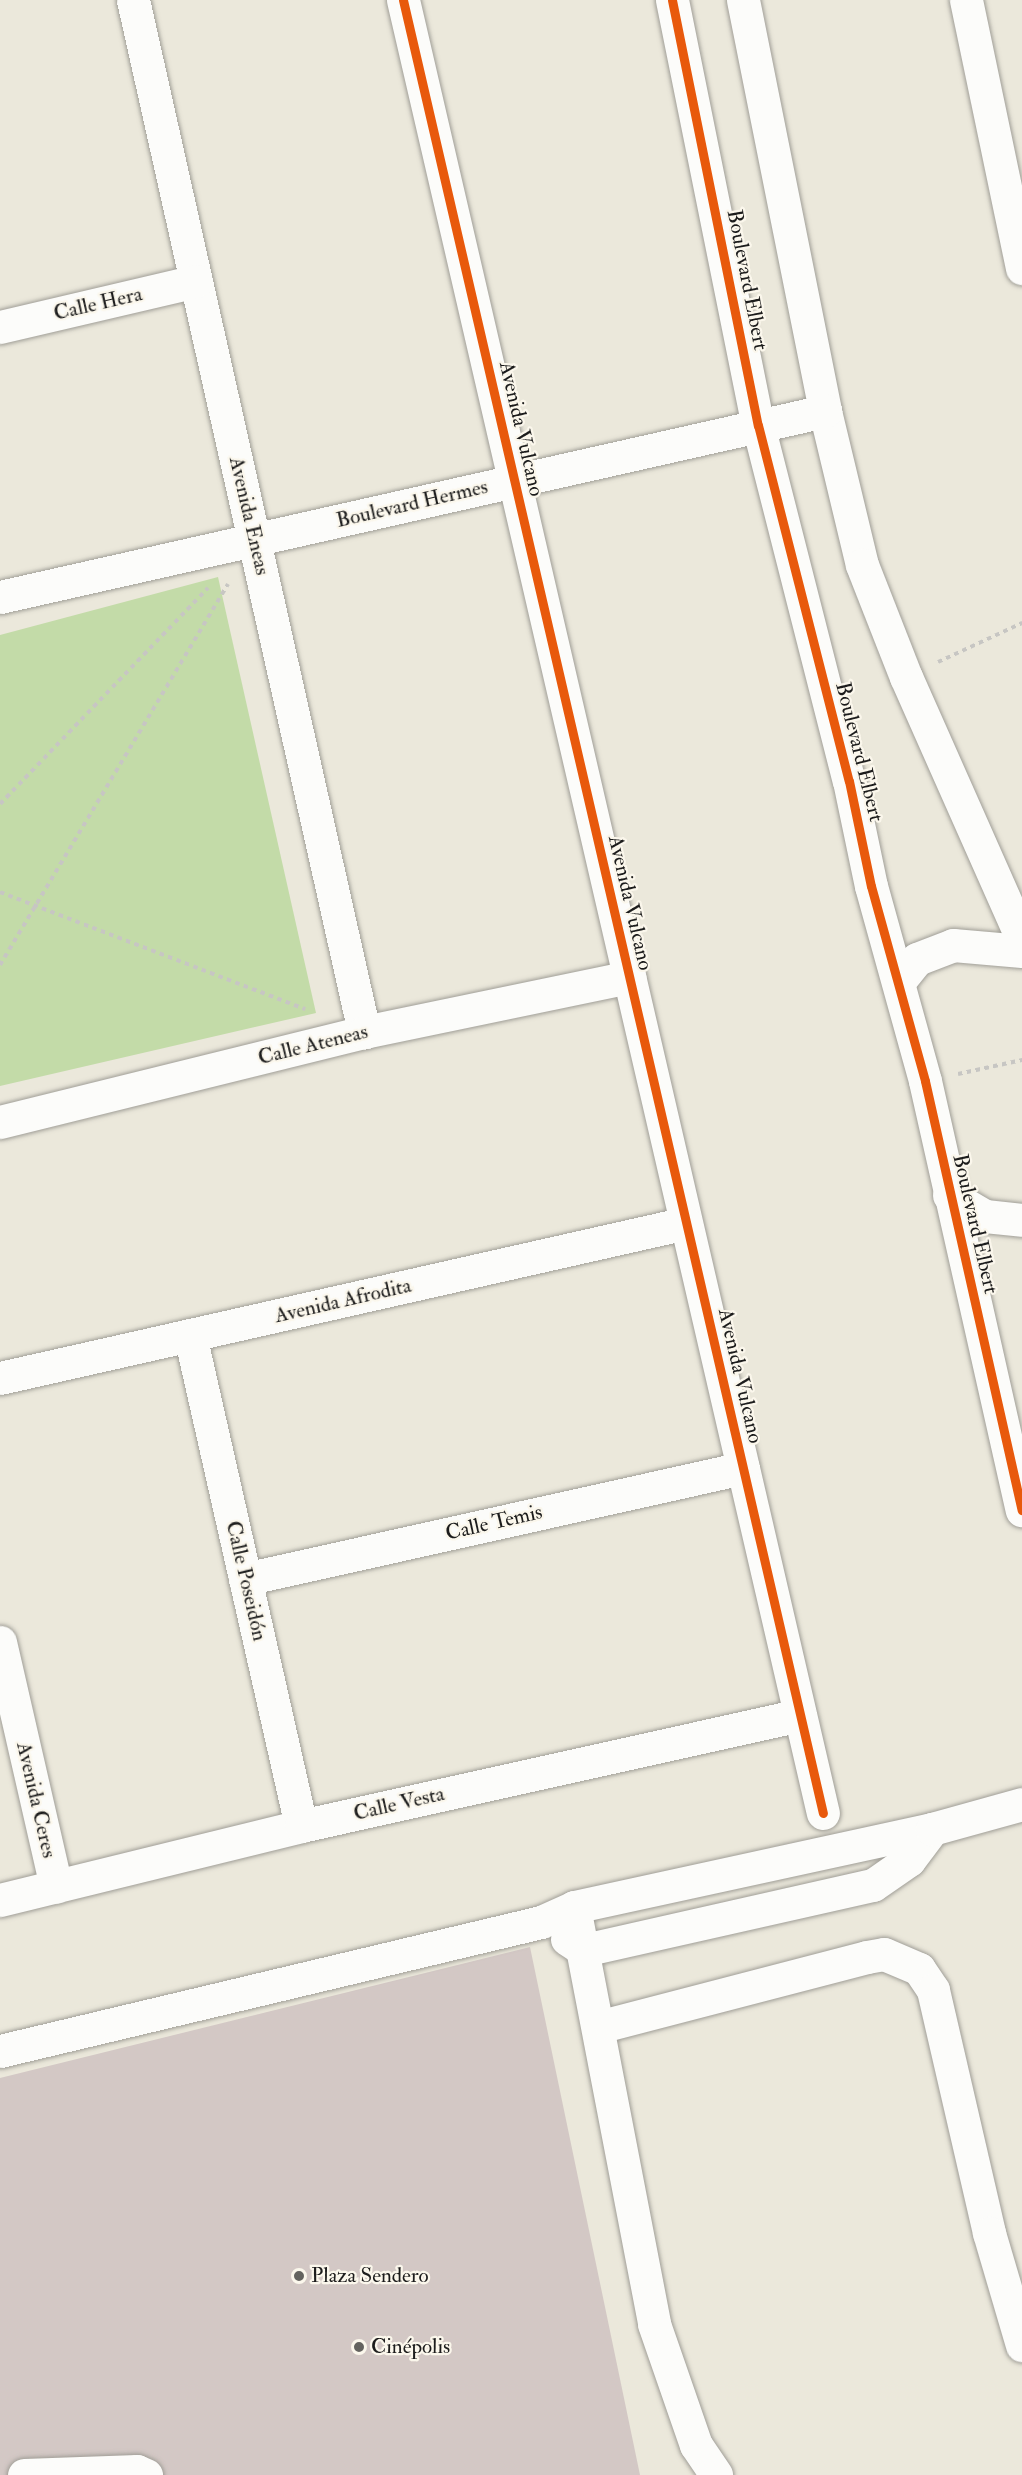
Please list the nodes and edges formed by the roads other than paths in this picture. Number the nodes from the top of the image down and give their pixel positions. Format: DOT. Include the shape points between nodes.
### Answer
graph roads {
  1 [pos="133,0"];
  2 [pos="403,0"];
  3 [pos="672,0"];
  4 [pos="743,0"];
  5 [pos="966,0"];
  6 [pos="1022,268"];
  7 [pos="196,281"];
  8 [pos="0,327"];
  9 [pos="825,411"];
  10 [pos="758,425"];
  11 [pos="514,480"];
  12 [pos="254,539"];
  13 [pos="0,597"];
  14 [pos="1022,939"];
  15 [pos="1022,951"];
  16 [pos="629,977"];
  17 [pos="900,980"];
  18 [pos="364,1032"];
  19 [pos="0,1122"];
  20 [pos="949,1195"];
  21 [pos="1022,1220"];
  22 [pos="686,1223"];
  23 [pos="190,1335"];
  24 [pos="0,1378"];
  25 [pos="743,1468"];
  26 [pos="1022,1510"];
  27 [pos="245,1579"];
  28 [pos="0,1642"];
  29 [pos="800,1715"];
  30 [pos="1022,1804"];
  31 [pos="823,1813"];
  32 [pos="301,1826"];
  33 [pos="932,1829"];
  34 [pos="56,1887"];
  35 [pos="0,1900"];
  36 [pos="573,1907"];
  37 [pos="541,1922"];
  38 [pos="584,1950"];
  39 [pos="598,2027"];
  40 [pos="0,2051"];
  41 [pos="1022,2345"];
  42 [pos="24,2475"];
  43 [pos="146,2475"];
  44 [pos="716,2475"];
  1 -- 7 [label="street, Avenida Eneas"];
  2 -- 11 [label="street, Avenida Vulcano"];
  3 -- 10 [label="street, Boulevard Elbert"];
  4 -- 9 [label="street"];
  5 -- 6 [label="street"];
  7 -- 8 [label="street, Calle Hera"];
  7 -- 12 [label="street, Avenida Eneas"];
  9 -- 10 [label="street, Boulevard Hermes"];
  9 -- 14 [label="street" via="862,565 906,677"];
  10 -- 11 [label="street, Boulevard Hermes"];
  10 -- 17 [label="street, Boulevard Elbert" via="849,781 871,886"];
  11 -- 12 [label="street, Boulevard Hermes"];
  11 -- 16 [label="street, Avenida Vulcano"];
  12 -- 13 [label="street, Boulevard Hermes"];
  12 -- 18 [label="street, Avenida Eneas"];
  15 -- 17 [label="street" via="953,945 917,959"];
  16 -- 18 [label="street, Calle Ateneas"];
  16 -- 22 [label="street, Avenida Vulcano"];
  17 -- 20 [label="street, Boulevard Elbert"];
  18 -- 19 [label="street, Calle Ateneas"];
  20 -- 21 [label="street" via="985,1216"];
  20 -- 26 [label="street, Boulevard Elbert"];
  22 -- 23 [label="street, Avenida Afrodita"];
  22 -- 25 [label="street, Avenida Vulcano"];
  23 -- 24 [label="street, Avenida Afrodita"];
  23 -- 27 [label="street, Calle Poseidón"];
  25 -- 27 [label="street, Calle Temis"];
  25 -- 29 [label="street, Avenida Vulcano"];
  27 -- 32 [label="street, Calle Poseidón"];
  28 -- 34 [label="street, Avenida Ceres"];
  29 -- 31 [label="street, Avenida Vulcano"];
  29 -- 32 [label="street, Calle Vesta"];
  30 -- 33 [label="street"];
  32 -- 34 [label="street, Calle Vesta"];
  33 -- 36 [label="street"];
  33 -- 38 [label="street" via="909,1860 873,1885"];
  34 -- 35 [label="street, Calle Vesta"];
  36 -- 37 [label="street"];
  36 -- 38 [label="street"];
  37 -- 38 [label="street"];
  37 -- 40 [label="street"];
  38 -- 39 [label="street"];
  39 -- 41 [label="street" via="867,1957 884,1954 920,1969 933,1990 989,2233"];
  39 -- 44 [label="street" via="613,2127 654,2324 696,2445"];
  42 -- 43 [label="street" via="137,2471"];
}
